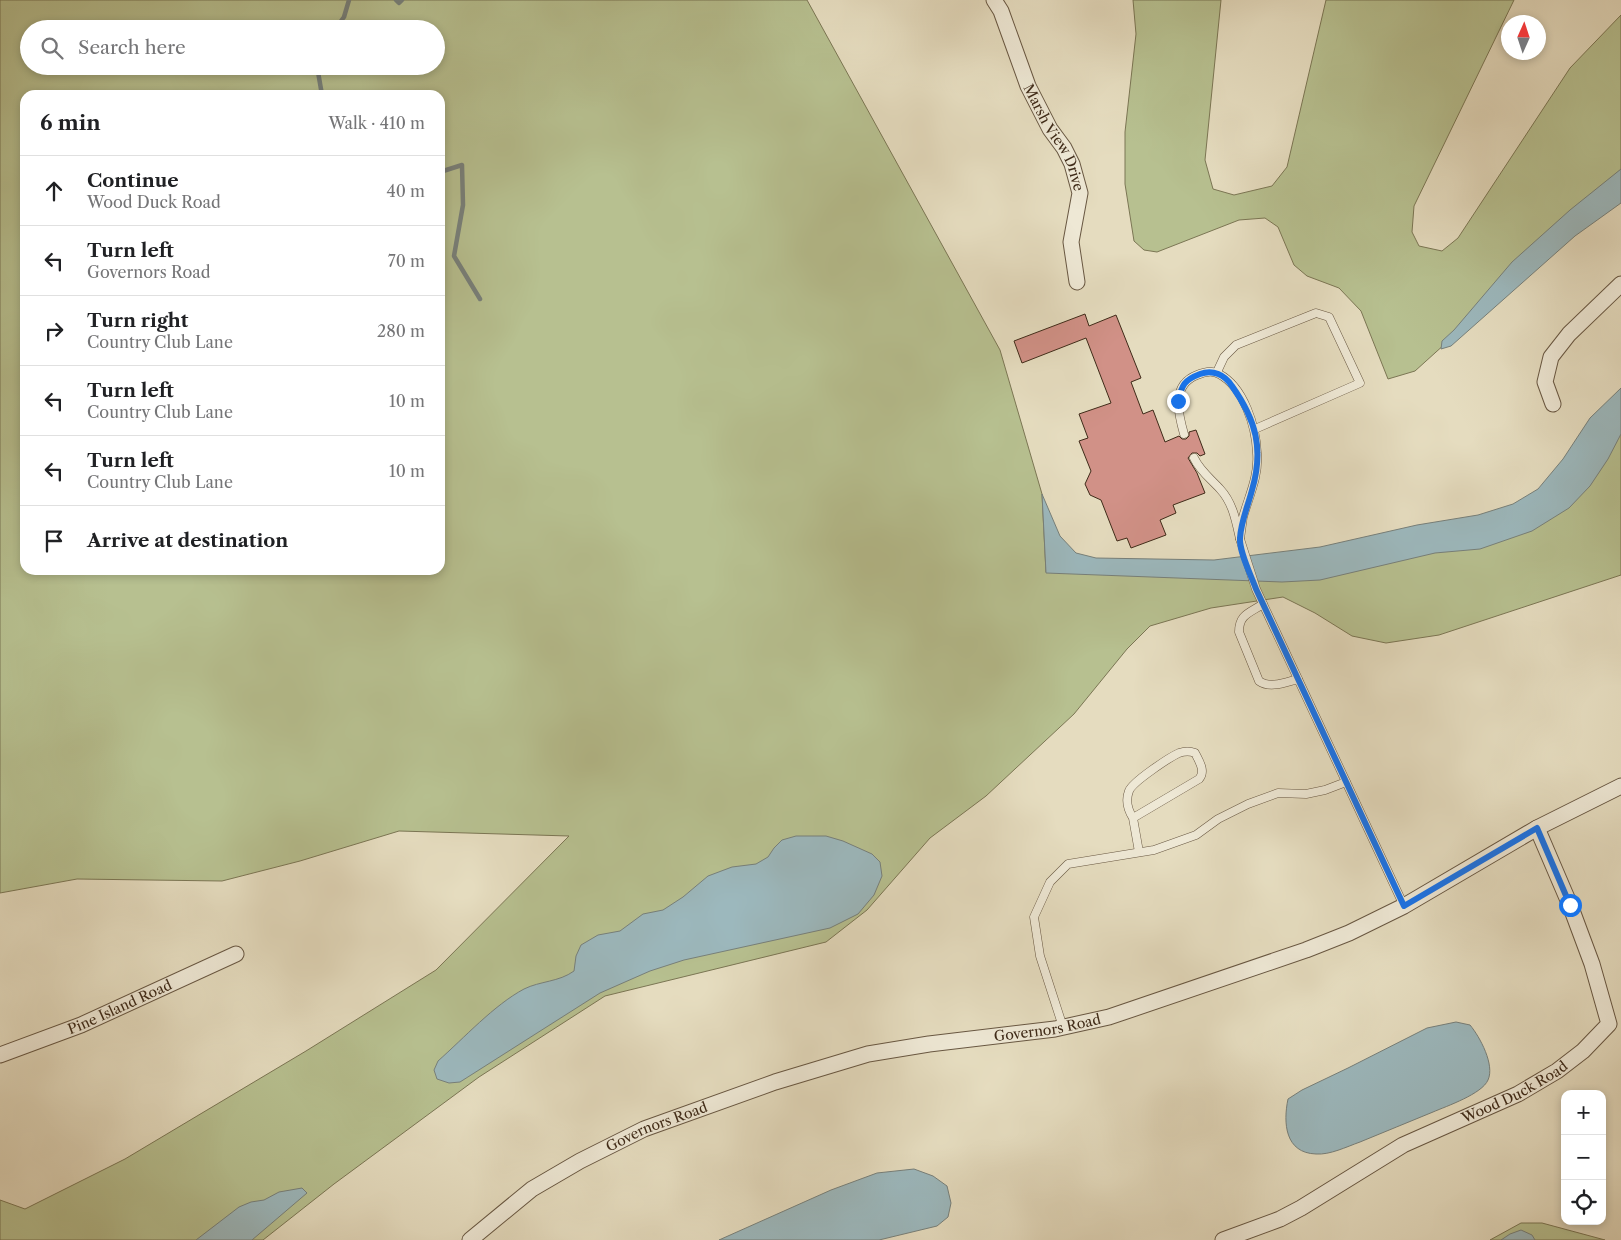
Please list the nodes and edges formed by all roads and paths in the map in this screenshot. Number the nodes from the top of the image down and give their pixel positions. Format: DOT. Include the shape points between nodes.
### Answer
graph roads {
  1 [pos="994,0"];
  2 [pos="1077,282"];
  3 [pos="1621,284"];
  4 [pos="1217,372"];
  5 [pos="1554,404"];
  6 [pos="1254,429"];
  7 [pos="1184,434"];
  8 [pos="1194,458"];
  9 [pos="1240,540"];
  10 [pos="1263,604"];
  11 [pos="1298,679"];
  12 [pos="1346,782"];
  13 [pos="1621,786"];
  14 [pos="1133,818"];
  15 [pos="1537,828"];
  16 [pos="1139,852"];
  17 [pos="1404,906"];
  18 [pos="236,954"];
  19 [pos="1615,1024"];
  20 [pos="1063,1027"];
  21 [pos="0,1055"];
  22 [pos="470,1240"];
  23 [pos="1223,1240"];
  1 -- 2 [label="street, Marsh View Drive" via="1028,86 1072,164 1080,194 1071,242"];
  3 -- 5 [label="street" via="1569,334 1551,357 1545,382"];
  4 -- 6 [label="lane" via="1229,381 1246,405"];
  4 -- 6 [label="lane" via="1224,357 1236,345 1316,313 1329,317 1360,382"];
  4 -- 7 [label="lane" via="1190,377 1181,386 1178,401"];
  6 -- 9 [label="lane" via="1258,455 1256,472"];
  8 -- 9 [label="lane" via="1230,503"];
  9 -- 10 [label="lane"];
  10 -- 11 [label="lane"];
  10 -- 11 [label="lane" via="1242,617 1239,623 1239,632 1259,681 1269,686"];
  11 -- 12 [label="lane"];
  12 -- 16 [label="lane" via="1306,794 1278,793 1218,819 1196,835"];
  12 -- 17 [label="lane"];
  13 -- 15 [label="street, Governors Road"];
  14 -- 14 [label="lane" via="1202,776 1195,753 1180,753 1135,782 1128,792 1127,805"];
  14 -- 16 [label="lane"];
  15 -- 17 [label="street, Governors Road"];
  15 -- 19 [label="street, Wood Duck Road"];
  16 -- 20 [label="lane" via="1068,864 1050,882 1034,917 1040,956"];
  17 -- 20 [label="street, Governors Road" via="1306,950 1109,1017"];
  18 -- 21 [label="street, Pine Island Road" via="81,1025"];
  19 -- 23 [label="street, Wood Duck Road" via="1557,1071 1518,1094 1403,1145 1287,1216"];
  20 -- 22 [label="street, Governors Road" via="868,1054 775,1082 644,1129 580,1160 532,1190"];
}
